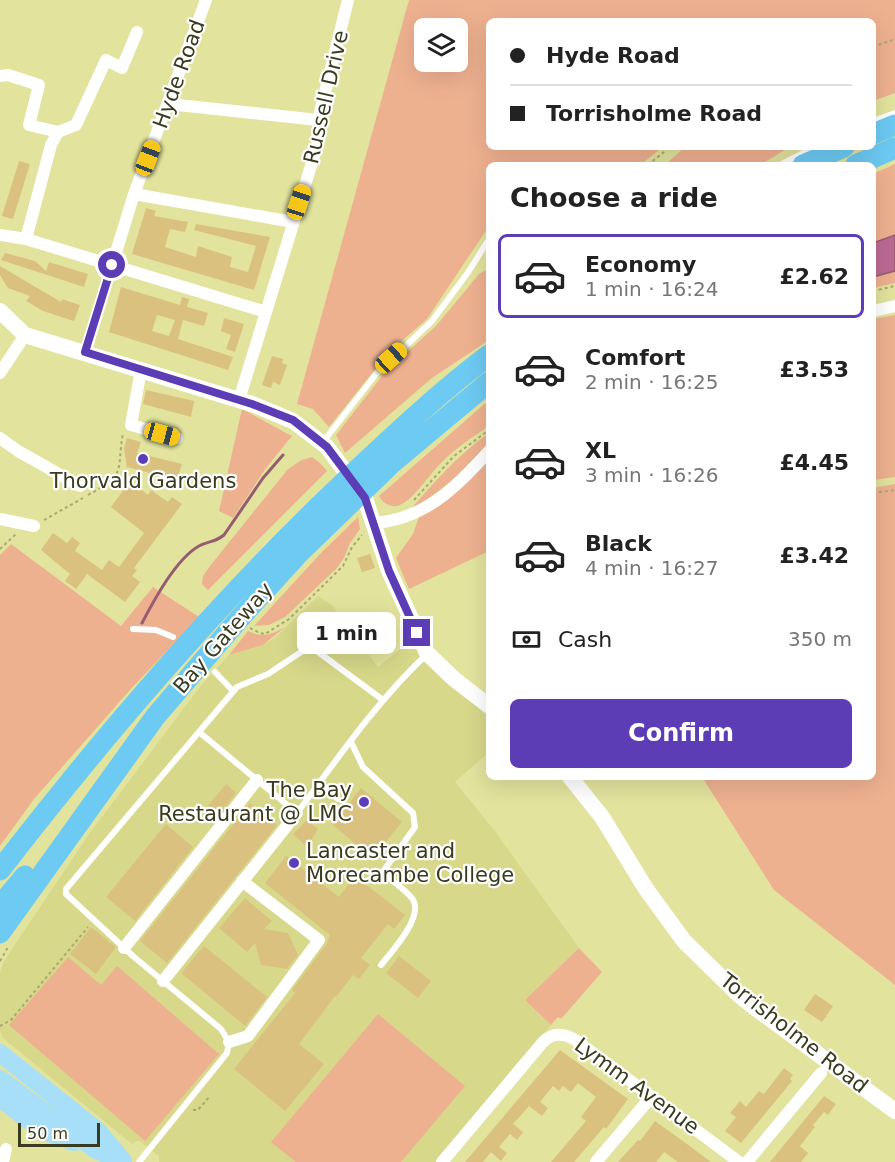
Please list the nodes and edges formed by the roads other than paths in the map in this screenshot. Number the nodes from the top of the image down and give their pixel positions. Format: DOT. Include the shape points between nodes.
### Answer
graph roads {
  1 [pos="206,0"];
  2 [pos="348,0"];
  3 [pos="137,32"];
  4 [pos="0,76"];
  5 [pos="169,104"];
  6 [pos="895,113"];
  7 [pos="318,120"];
  8 [pos="876,120"];
  9 [pos="895,125"];
  10 [pos="58,132"];
  11 [pos="876,133"];
  12 [pos="895,148"];
  13 [pos="808,150"];
  14 [pos="837,150"];
  15 [pos="786,162"];
  16 [pos="810,162"];
  17 [pos="863,162"];
  18 [pos="134,194"];
  19 [pos="293,222"];
  20 [pos="0,235"];
  21 [pos="26,239"];
  22 [pos="486,244"];
  23 [pos="112,265"];
  24 [pos="895,306"];
  25 [pos="876,310"];
  26 [pos="0,311"];
  27 [pos="266,312"];
  28 [pos="24,335"];
  29 [pos="85,352"];
  30 [pos="486,357"];
  31 [pos="141,370"];
  32 [pos="0,373"];
  33 [pos="486,384"];
  34 [pos="239,400"];
  35 [pos="0,438"];
  36 [pos="177,438"];
  37 [pos="322,443"];
  38 [pos="388,454"];
  39 [pos="486,454"];
  40 [pos="80,486"];
  41 [pos="0,519"];
  42 [pos="372,519"];
  43 [pos="32,525"];
  44 [pos="133,629"];
  45 [pos="173,637"];
  46 [pos="427,653"];
  47 [pos="214,672"];
  48 [pos="233,691"];
  49 [pos="383,700"];
  50 [pos="486,704"];
  51 [pos="199,732"];
  52 [pos="351,742"];
  53 [pos="257,780"];
  54 [pos="572,780"];
  55 [pos="318,783"];
  56 [pos="104,787"];
  57 [pos="338,800"];
  58 [pos="297,813"];
  59 [pos="0,870"];
  60 [pos="242,881"];
  61 [pos="32,888"];
  62 [pos="0,906"];
  63 [pos="0,933"];
  64 [pos="124,948"];
  65 [pos="0,950"];
  66 [pos="381,965"];
  67 [pos="163,981"];
  68 [pos="229,1042"];
  69 [pos="0,1053"];
  70 [pos="821,1073"];
  71 [pos="0,1079"];
  72 [pos="651,1097"];
  73 [pos="0,1098"];
  74 [pos="895,1111"];
  75 [pos="6,1149"];
  76 [pos="96,1150"];
  77 [pos="3,1162"];
  78 [pos="129,1162"];
  79 [pos="442,1162"];
  80 [pos="596,1162"];
  81 [pos="739,1162"];
  82 [pos="747,1162"];
  1 -- 5 [label="street, Hyde Road"];
  2 -- 7 [label="street, Russell Drive"];
  3 -- 10 [label="street" via="122,68 106,60 76,125"];
  4 -- 10 [label="street" via="39,85 29,125"];
  5 -- 7 [label="street"];
  5 -- 18 [label="street, Hyde Road"];
  6 -- 8 [label="lane"];
  7 -- 19 [label="street, Russell Drive" via="318,143"];
  9 -- 11 [label="highway"];
  10 -- 21 [label="street"];
  12 -- 17 [label="highway"];
  13 -- 15 [label="lane"];
  14 -- 16 [label="highway"];
  18 -- 19 [label="street"];
  18 -- 23 [label="street, Hyde Road"];
  19 -- 27 [label="street, Russell Drive"];
  20 -- 21 [label="street"];
  21 -- 23 [label="street"];
  22 -- 37 [label="lane" via="432,321 376,374"];
  23 -- 27 [label="street"];
  23 -- 29 [label="street, Hyde Road"];
  24 -- 25 [label="street"];
  26 -- 28 [label="main road"];
  27 -- 34 [label="street, Russell Drive"];
  28 -- 29 [label="main road"];
  28 -- 32 [label="street"];
  29 -- 31 [label="main road"];
  30 -- 38 [label="highway, Bay Gateway" via="469,369"];
  31 -- 34 [label="main road"];
  31 -- 36 [label="street" via="131,425"];
  33 -- 38 [label="highway, Bay Gateway"];
  34 -- 37 [label="main road" via="293,420"];
  35 -- 40 [label="street"];
  37 -- 42 [label="main road" via="365,498"];
  38 -- 56 [label="highway, Bay Gateway" via="179,687"];
  38 -- 59 [label="highway, Bay Gateway" via="312,513 220,608"];
  39 -- 42 [label="street" via="458,484 426,507 392,522"];
  41 -- 43 [label="street"];
  42 -- 46 [label="main road" via="389,571"];
  44 -- 45 [label="lane" via="156,630"];
  46 -- 49 [label="lane"];
  46 -- 50 [label="main road"];
  47 -- 48 [label="lane"];
  48 -- 49 [label="lane" via="310,646"];
  48 -- 51 [label="lane"];
  49 -- 52 [label="lane"];
  51 -- 53 [label="lane"];
  51 -- 64 [label="lane" via="66,889 66,894"];
  52 -- 55 [label="lane"];
  52 -- 66 [label="lane" via="363,767 413,813 416,827 382,873 413,898 416,905 408,928"];
  53 -- 58 [label="lane"];
  53 -- 64 [label="street"];
  54 -- 74 [label="main road, Torrisholme Road" via="602,817 646,889 684,941 739,995"];
  55 -- 57 [label="lane"];
  55 -- 58 [label="lane"];
  56 -- 61 [label="highway, Bay Gateway"];
  56 -- 62 [label="highway" via="78,804"];
  58 -- 60 [label="street"];
  60 -- 67 [label="street"];
  60 -- 68 [label="street" via="319,940 248,1036"];
  61 -- 63 [label="highway, Bay Gateway"];
  61 -- 65 [label="highway" via="21,919"];
  64 -- 67 [label="lane"];
  67 -- 68 [label="lane" via="221,1029"];
  68 -- 78 [label="lane" via="227,1053"];
  69 -- 78 [label="main road" via="98,1131"];
  70 -- 82 [label="street"];
  71 -- 76 [label="main road"];
  72 -- 79 [label="street, Lymm Avenue" via="572,1038 551,1036"];
  72 -- 80 [label="street"];
  72 -- 81 [label="street, Lymm Avenue"];
  73 -- 76 [label="main road" via="40,1129"];
  75 -- 77 [label="street"];
  76 -- 78 [label="main road"];
}
